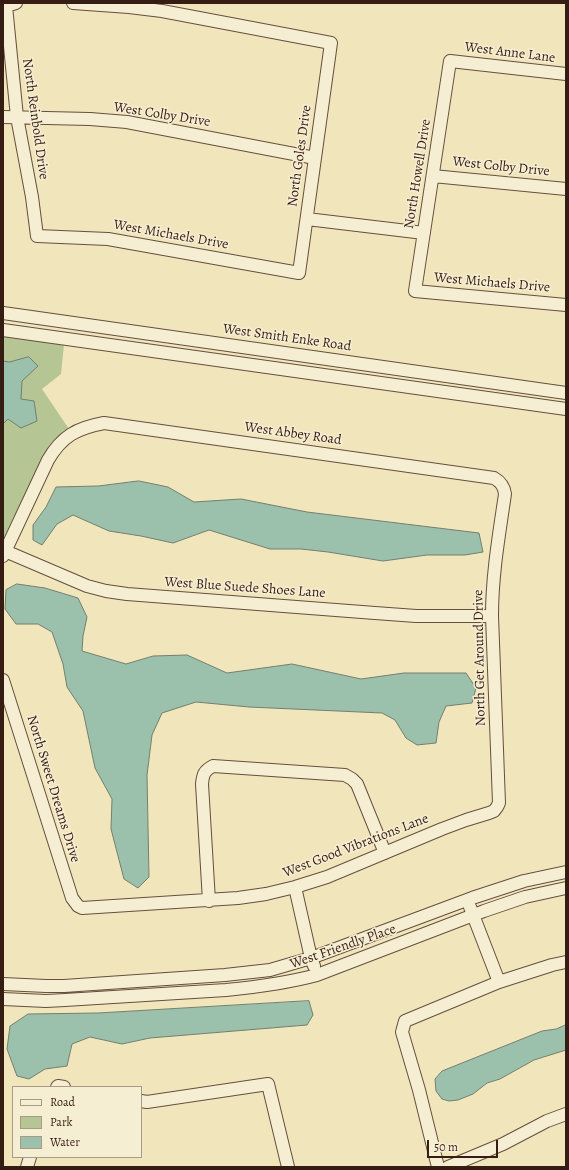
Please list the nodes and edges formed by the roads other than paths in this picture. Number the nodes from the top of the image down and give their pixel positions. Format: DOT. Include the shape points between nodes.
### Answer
graph roads {
  1 [pos="73,3"];
  2 [pos="11,4"];
  3 [pos="450,61"];
  4 [pos="566,74"];
  5 [pos="3,117"];
  6 [pos="17,117"];
  7 [pos="315,158"];
  8 [pos="433,176"];
  9 [pos="566,189"];
  10 [pos="307,219"];
  11 [pos="424,233"];
  12 [pos="37,236"];
  13 [pos="299,273"];
  14 [pos="414,291"];
  15 [pos="566,305"];
  16 [pos="3,313"];
  17 [pos="3,330"];
  18 [pos="566,393"];
  19 [pos="566,409"];
  20 [pos="502,484"];
  21 [pos="4,553"];
  22 [pos="492,616"];
  23 [pos="3,680"];
  24 [pos="497,807"];
  25 [pos="385,853"];
  26 [pos="566,872"];
  27 [pos="295,887"];
  28 [pos="566,888"];
  29 [pos="468,900"];
  30 [pos="209,901"];
  31 [pos="78,906"];
  32 [pos="473,915"];
  33 [pos="311,958"];
  34 [pos="566,962"];
  35 [pos="317,975"];
  36 [pos="499,982"];
  37 [pos="3,984"];
  38 [pos="3,999"];
  39 [pos="142,1101"];
  40 [pos="566,1114"];
  41 [pos="288,1167"];
  42 [pos="438,1167"];
  43 [pos="448,1167"];
  1 -- 7 [label="street, North Goles Drive" via="162,12 331,43"];
  2 -- 6 [label="street, North Reinbold Drive"];
  3 -- 4 [label="street, West Anne Lane"];
  3 -- 8 [label="street, North Howell Drive"];
  5 -- 6 [label="street, West Colby Drive"];
  6 -- 7 [label="street, West Colby Drive" via="127,122"];
  6 -- 12 [label="street, North Reinbold Drive"];
  7 -- 10 [label="street, North Goles Drive"];
  8 -- 9 [label="street, West Colby Drive"];
  8 -- 11 [label="street, North Howell Drive"];
  10 -- 11 [label="street"];
  10 -- 13 [label="street, North Goles Drive"];
  11 -- 14 [label="street, North Howell Drive"];
  12 -- 13 [label="street, West Michaels Drive" via="108,239"];
  14 -- 15 [label="street, West Michaels Drive"];
  16 -- 18 [label="street, West Smith Enke Road"];
  17 -- 19 [label="street"];
  20 -- 21 [label="street, West Abbey Road" via="494,478 104,423 78,430 55,448"];
  20 -- 22 [label="street, North Get Around Drive" via="505,494 494,570"];
  21 -- 22 [label="street, West Blue Suede Shoes Lane" via="87,586 127,594 402,615"];
  22 -- 24 [label="street, North Get Around Drive" via="500,800"];
  23 -- 31 [label="street, North Sweet Dreams Drive" via="72,898"];
  24 -- 25 [label="street, West Good Vibrations Lane" via="494,811"];
  25 -- 27 [label="street, West Good Vibrations Lane"];
  25 -- 30 [label="street" via="357,784 352,778 344,775 213,766 206,769 202,784"];
  26 -- 29 [label="street, West Friendly Place" via="524,881"];
  27 -- 30 [label="street, West Good Vibrations Lane" via="259,895"];
  27 -- 33 [label="street"];
  28 -- 32 [label="street, West Friendly Place" via="525,897"];
  29 -- 32 [label="street"];
  29 -- 33 [label="street, West Friendly Place"];
  30 -- 31 [label="street, West Good Vibrations Lane" via="87,908"];
  32 -- 35 [label="street, West Friendly Place"];
  32 -- 36 [label="street"];
  33 -- 35 [label="street"];
  33 -- 37 [label="street, West Friendly Place" via="270,970 225,975 64,986"];
  34 -- 36 [label="street"];
  35 -- 38 [label="street, West Friendly Place" via="272,985 226,990 46,1001"];
  36 -- 42 [label="street" via="405,1021 402,1032"];
  39 -- 41 [label="street" via="268,1084"];
  40 -- 43 [label="street"];
}
